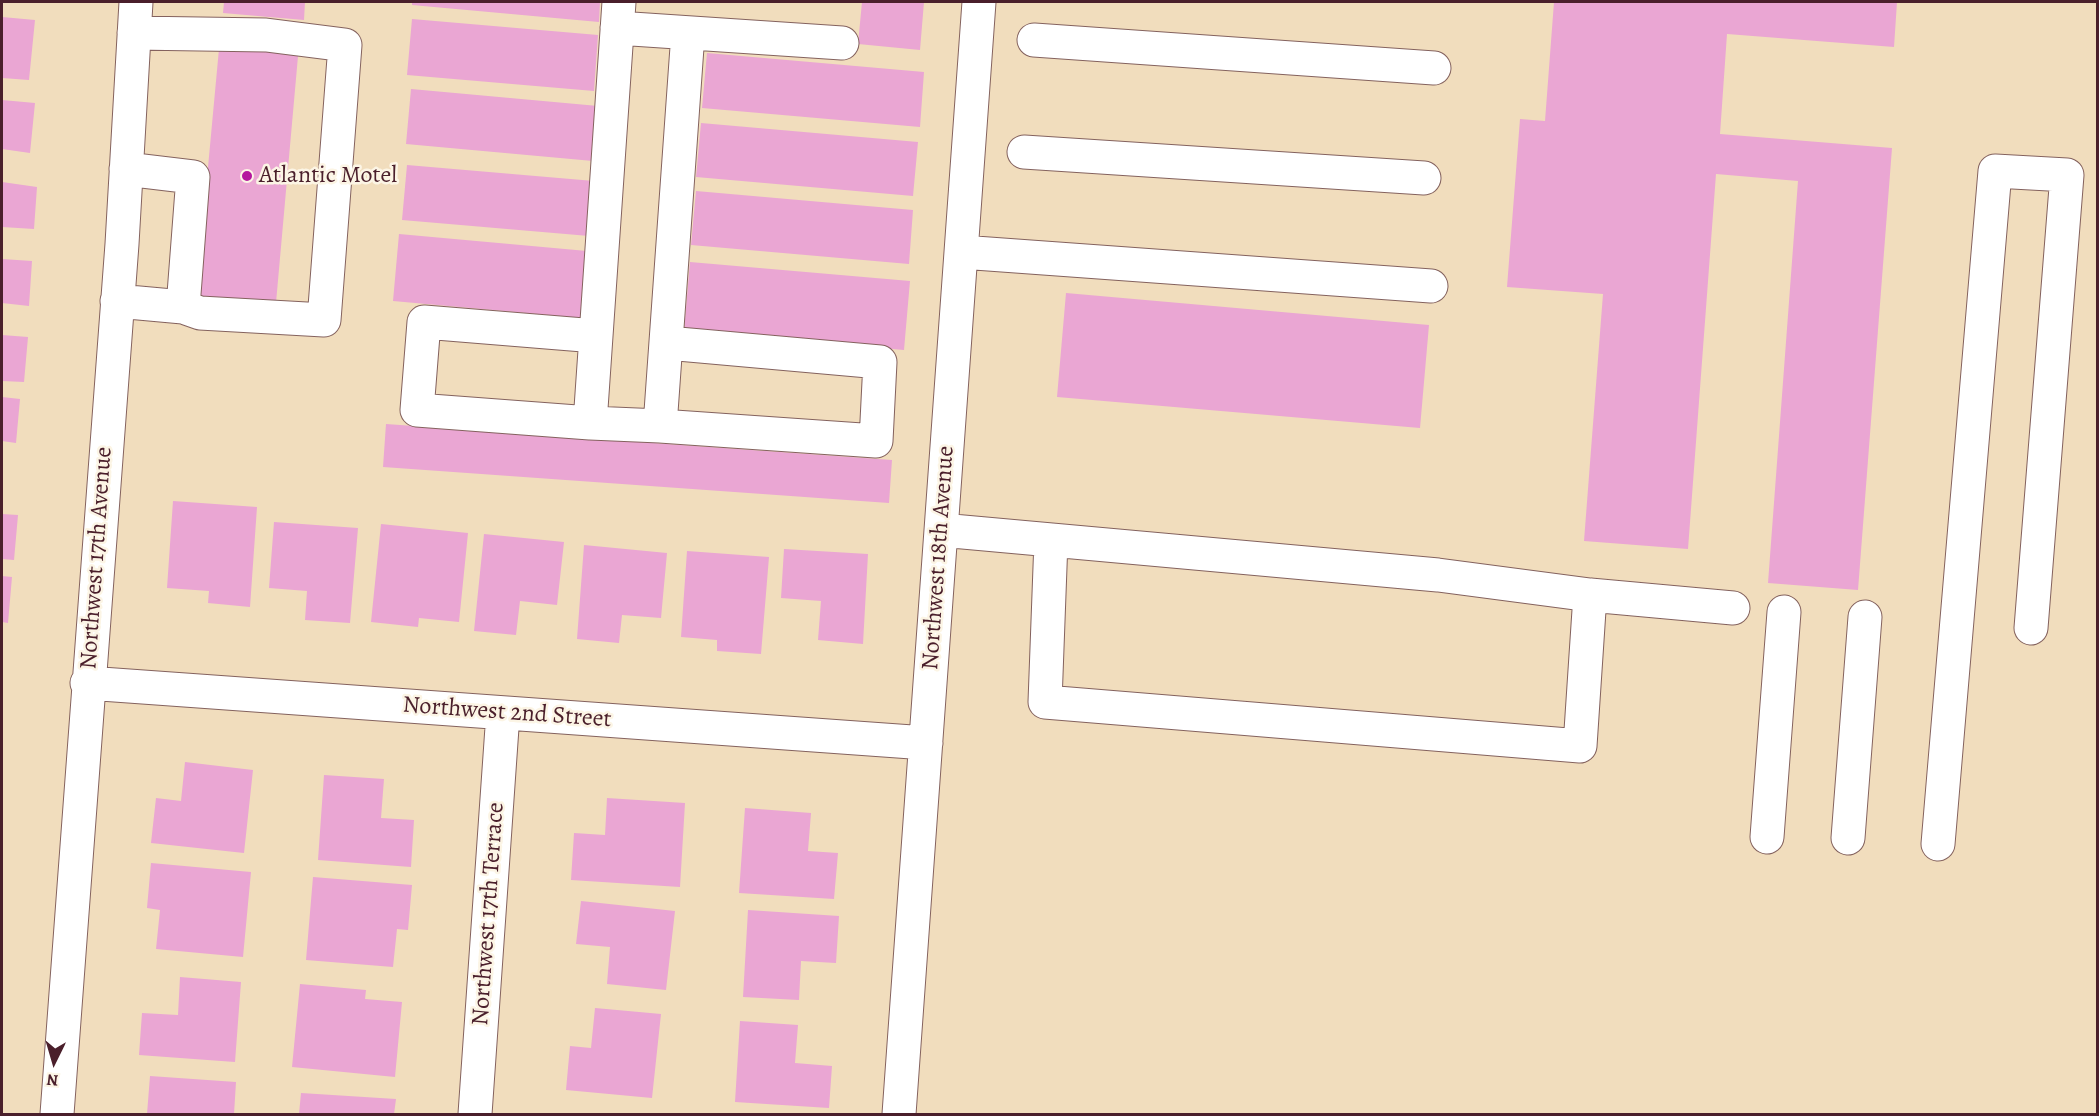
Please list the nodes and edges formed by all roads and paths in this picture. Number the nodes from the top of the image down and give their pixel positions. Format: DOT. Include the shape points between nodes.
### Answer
graph roads {
  1 [pos="979,2"];
  2 [pos="618,15"];
  3 [pos="135,17"];
  4 [pos="688,33"];
  5 [pos="1034,40"];
  6 [pos="842,43"];
  7 [pos="1434,68"];
  8 [pos="1024,152"];
  9 [pos="126,169"];
  10 [pos="1424,178"];
  11 [pos="961,252"];
  12 [pos="1431,286"];
  13 [pos="117,301"];
  14 [pos="183,307"];
  15 [pos="596,336"];
  16 [pos="667,343"];
  17 [pos="590,423"];
  18 [pos="660,426"];
  19 [pos="941,530"];
  20 [pos="1051,540"];
  21 [pos="1590,595"];
  22 [pos="1733,608"];
  23 [pos="1784,612"];
  24 [pos="1865,617"];
  25 [pos="2031,628"];
  26 [pos="87,683"];
  27 [pos="503,712"];
  28 [pos="926,743"];
  29 [pos="1767,837"];
  30 [pos="1848,838"];
  31 [pos="1938,844"];
  32 [pos="57,1114"];
  33 [pos="476,1114"];
  34 [pos="899,1114"];
  1 -- 11 [label="street, Northwest 18th Avenue"];
  2 -- 4 [label="street"];
  2 -- 15 [label="street"];
  3 -- 9 [label="street, Northwest 17th Avenue"];
  3 -- 14 [label="street" via="345,45 324,320 200,313"];
  4 -- 6 [label="street"];
  4 -- 16 [label="street"];
  5 -- 7 [label="street"];
  8 -- 10 [label="street"];
  9 -- 13 [label="street, Northwest 17th Avenue"];
  9 -- 14 [label="street" via="193,177"];
  11 -- 12 [label="street"];
  11 -- 19 [label="street, Northwest 18th Avenue"];
  13 -- 14 [label="street"];
  13 -- 26 [label="street, Northwest 17th Avenue"];
  15 -- 17 [label="street"];
  15 -- 17 [label="street" via="424,322 417,410"];
  16 -- 18 [label="street"];
  16 -- 18 [label="street" via="880,362 876,441"];
  17 -- 18 [label="street"];
  19 -- 20 [label="street"];
  19 -- 28 [label="street, Northwest 18th Avenue"];
  20 -- 21 [label="street" via="1438,575"];
  20 -- 21 [label="street" via="1045,702 1580,746"];
  21 -- 22 [label="street"];
  23 -- 29 [label="street"];
  24 -- 30 [label="street"];
  25 -- 31 [label="street" via="2067,175 1995,171"];
  26 -- 27 [label="street, Northwest 2nd Street"];
  26 -- 32 [label="street, Northwest 17th Avenue"];
  27 -- 28 [label="street, Northwest 2nd Street"];
  27 -- 33 [label="street, Northwest 17th Terrace"];
  28 -- 34 [label="street, Northwest 18th Avenue"];
}
